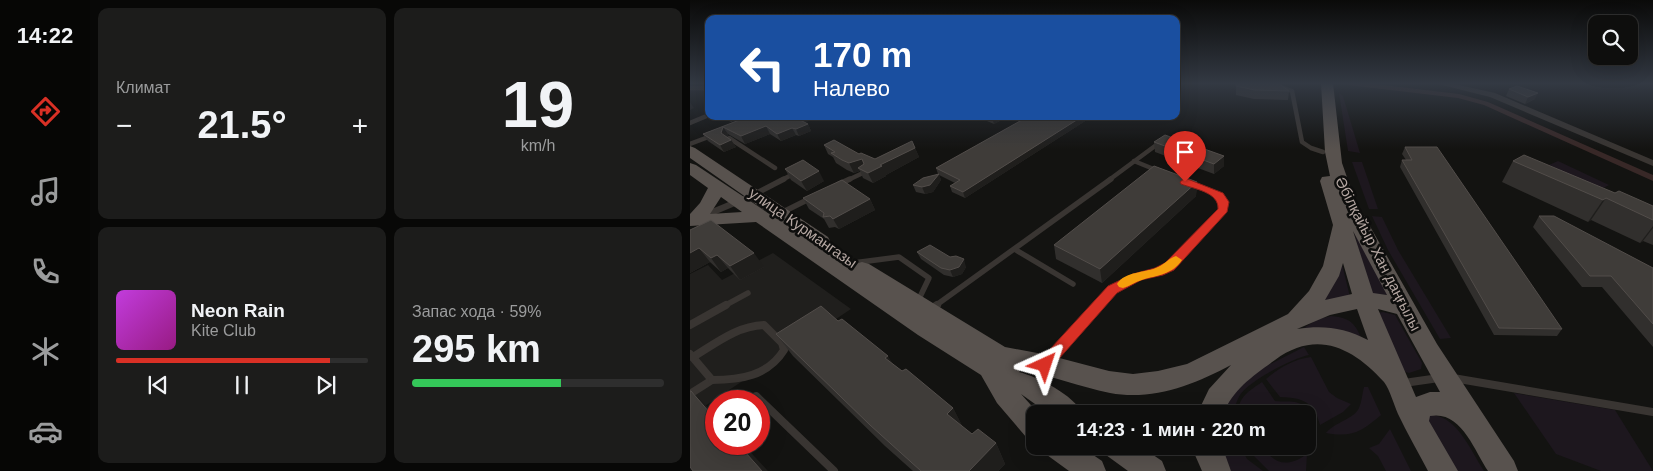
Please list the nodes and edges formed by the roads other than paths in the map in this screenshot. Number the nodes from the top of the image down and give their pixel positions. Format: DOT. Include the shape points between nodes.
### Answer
graph roads {
  1 [pos="1295,105"];
  2 [pos="1323,105"];
  3 [pos="1326,105"];
  4 [pos="1516,105"];
  5 [pos="705,117"];
  6 [pos="690,123"];
  7 [pos="1166,139"];
  8 [pos="690,144"];
  9 [pos="690,151"];
  10 [pos="1323,152"];
  11 [pos="1134,161"];
  12 [pos="1653,163"];
  13 [pos="690,168"];
  14 [pos="776,168"];
  15 [pos="804,168"];
  16 [pos="1159,171"];
  17 [pos="864,172"];
  18 [pos="1185,182"];
  19 [pos="717,187"];
  20 [pos="831,188"];
  21 [pos="755,194"];
  22 [pos="814,196"];
  23 [pos="738,202"];
  24 [pos="781,213"];
  25 [pos="761,216"];
  26 [pos="1341,220"];
  27 [pos="692,222"];
  28 [pos="797,233"];
  29 [pos="1016,250"];
  30 [pos="852,267"];
  31 [pos="1073,284"];
  32 [pos="748,293"];
  33 [pos="1364,301"];
  34 [pos="1404,308"];
  35 [pos="915,313"];
  36 [pos="1289,322"];
  37 [pos="690,325"];
  38 [pos="691,356"];
  39 [pos="996,362"];
  40 [pos="1045,365"];
  41 [pos="1444,378"];
  42 [pos="712,380"];
  43 [pos="1398,384"];
  44 [pos="690,394"];
  45 [pos="1057,405"];
  46 [pos="1214,405"];
  47 [pos="770,409"];
  48 [pos="1653,412"];
  49 [pos="1464,413"];
  50 [pos="1026,418"];
  51 [pos="1416,422"];
  52 [pos="1068,455"];
  53 [pos="1129,455"];
  54 [pos="1209,455"];
  55 [pos="1084,469"];
  56 [pos="834,471"];
  57 [pos="1152,471"];
  58 [pos="1217,471"];
  59 [pos="1444,471"];
  60 [pos="1504,471"];
  1 -- 10 [label="lane" via="1302,142"];
  2 -- 10 [label="main road, Әбілқайыр Хан даңғылы"];
  3 -- 34 [label="main road, Әбілқайыр Хан даңғылы" via="1337,174"];
  4 -- 12 [label="street"];
  5 -- 6 [label="lane"];
  7 -- 11 [label="lane"];
  8 -- 14 [label="lane" via="720,133"];
  9 -- 21 [label="main road, улица Курмангазы"];
  10 -- 26 [label="main road, Әбілқайыр Хан даңғылы"];
  11 -- 16 [label="lane"];
  11 -- 29 [label="lane"];
  13 -- 19 [label="main road, улица Курмангазы"];
  15 -- 21 [label="lane"];
  17 -- 20 [label="lane"];
  18 -- 40 [label="lane" via="1219,195 1224,202 1224,210 1169,266 1112,290"];
  19 -- 23 [label="main road, улица Курмангазы"];
  19 -- 27 [label="main road" via="708,206"];
  21 -- 23 [label="street"];
  21 -- 24 [label="main road, улица Курмангазы"];
  22 -- 24 [label="lane"];
  23 -- 25 [label="main road, улица Курмангазы"];
  23 -- 27 [label="street"];
  24 -- 28 [label="main road, улица Курмангазы"];
  25 -- 27 [label="main road"];
  25 -- 28 [label="main road, улица Курмангазы"];
  26 -- 33 [label="main road, Әбілқайыр Хан даңғылы"];
  26 -- 36 [label="main road" via="1330,276 1313,302"];
  28 -- 30 [label="main road, улица Курмангазы"];
  29 -- 31 [label="lane"];
  29 -- 35 [label="lane"];
  30 -- 35 [label="main road, улица Курмангазы"];
  30 -- 35 [label="lane" via="899,257 929,278"];
  32 -- 37 [label="lane"];
  33 -- 34 [label="main road" via="1392,302"];
  33 -- 36 [label="main road" via="1344,304"];
  33 -- 43 [label="main road, Әбілқайыр Хан даңғылы"];
  34 -- 41 [label="main road, Әбілқайыр Хан даңғылы"];
  35 -- 39 [label="main road, улица Курмангазы"];
  36 -- 40 [label="main road" via="1196,371 1142,385 1123,384"];
  38 -- 42 [label="lane"];
  38 -- 42 [label="lane" via="754,324 764,325 782,343 784,350 780,357 755,374 745,378"];
  39 -- 40 [label="main road"];
  39 -- 45 [label="main road, улица Курмангазы" via="1010,380 1031,386"];
  39 -- 50 [label="main road" via="1006,395"];
  41 -- 43 [label="lane"];
  41 -- 48 [label="lane"];
  41 -- 49 [label="main road, Әбілқайыр Хан даңғылы"];
  42 -- 44 [label="lane"];
  43 -- 46 [label="main road" via="1380,363 1356,344 1336,336 1317,335 1286,341 1236,373 1221,389"];
  43 -- 51 [label="main road, Әбілқайыр Хан даңғылы"];
  47 -- 56 [label="lane"];
  49 -- 51 [label="main road" via="1447,405 1427,403 1418,409"];
  49 -- 60 [label="main road, Әбілқайыр Хан даңғылы"];
  51 -- 59 [label="main road, Әбілқайыр Хан даңғылы"];
  52 -- 55 [label="main road"];
  53 -- 57 [label="main road"];
  54 -- 58 [label="main road"];
}
